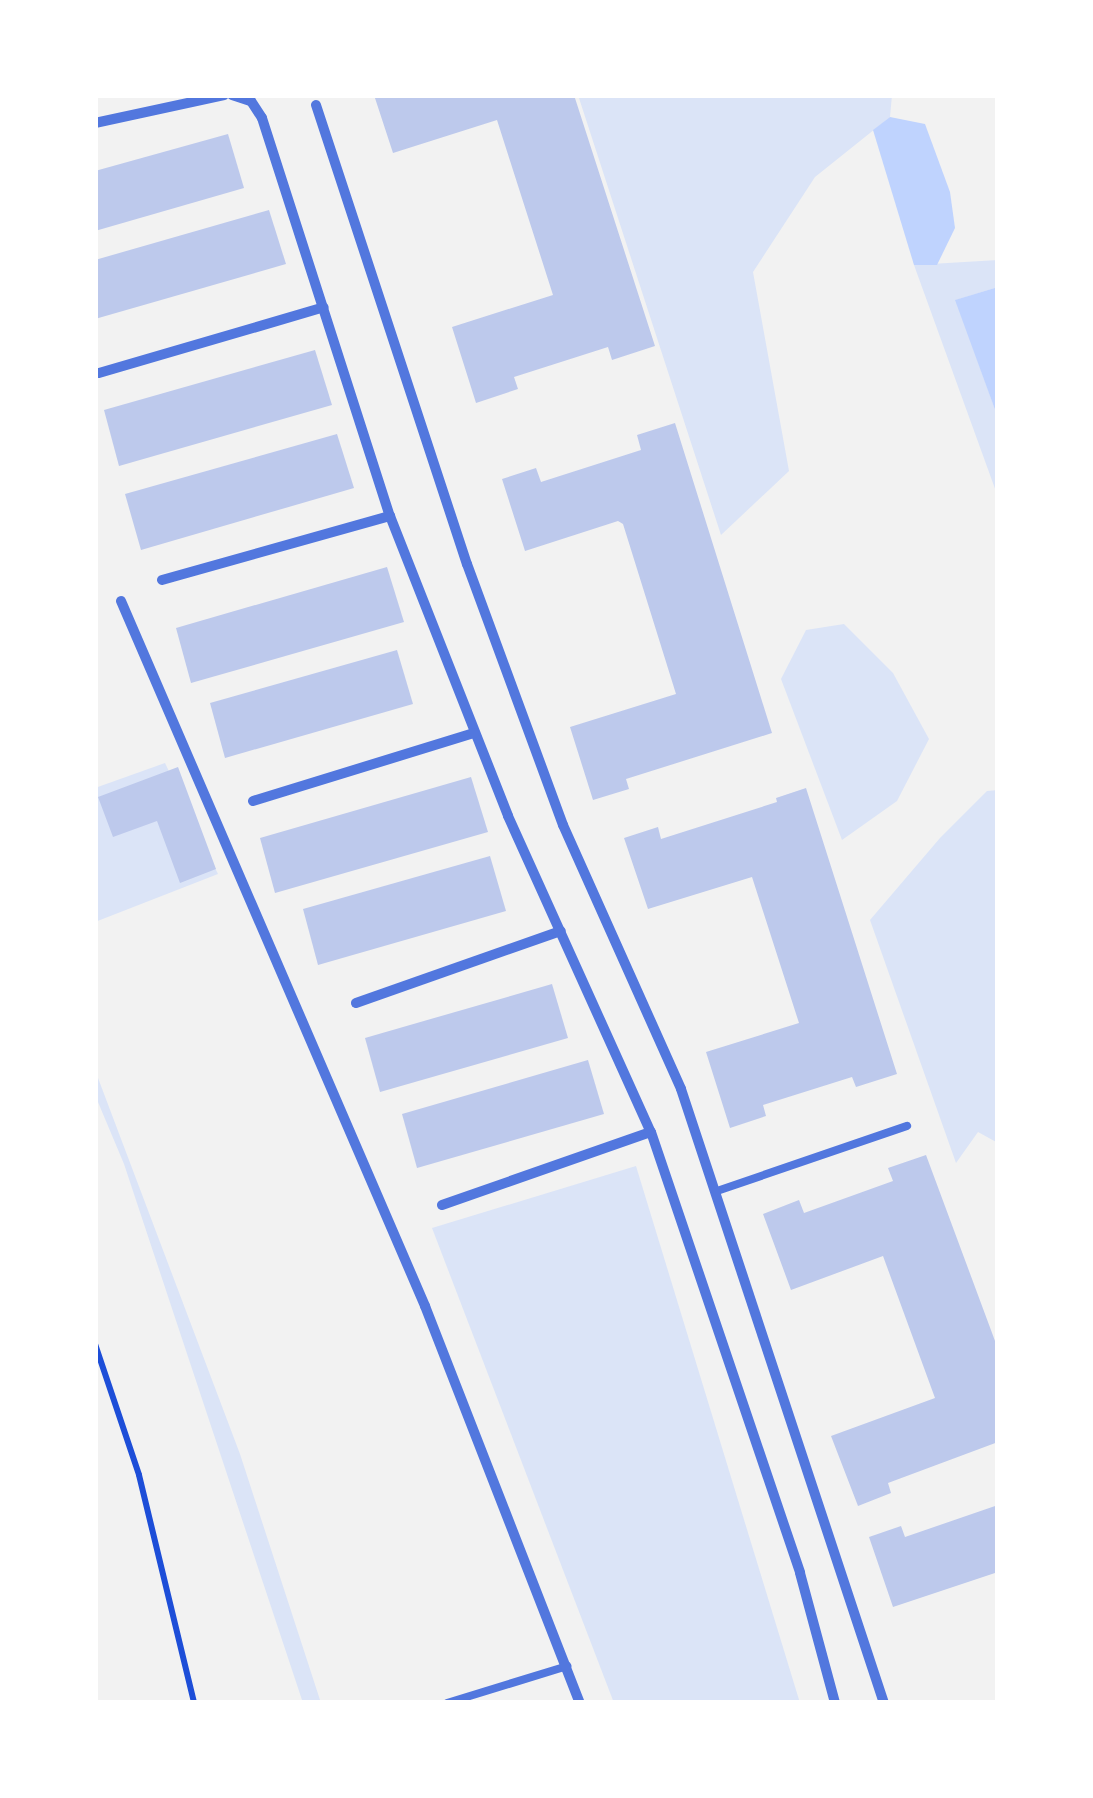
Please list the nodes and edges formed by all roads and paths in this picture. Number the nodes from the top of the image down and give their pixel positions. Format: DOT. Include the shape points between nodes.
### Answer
graph roads {
  1 [pos="224,95"];
  2 [pos="232,95"];
  3 [pos="316,105"];
  4 [pos="95,123"];
  5 [pos="324,307"];
  6 [pos="99,373"];
  7 [pos="390,516"];
  8 [pos="162,580"];
  9 [pos="121,601"];
  10 [pos="474,733"];
  11 [pos="254,800"];
  12 [pos="561,930"];
  13 [pos="356,1003"];
  14 [pos="907,1126"];
  15 [pos="652,1132"];
  16 [pos="718,1191"];
  17 [pos="442,1206"];
  18 [pos="95,1344"];
  19 [pos="566,1666"];
  20 [pos="194,1703"];
  21 [pos="447,1703"];
  22 [pos="580,1703"];
  23 [pos="835,1703"];
  24 [pos="884,1703"];
  1 -- 4 [label="street"];
  2 -- 5 [label="street" via="251,102 262,118"];
  3 -- 16 [label="street" via="467,564 556,806 674,1070"];
  5 -- 6 [label="street"];
  5 -- 7 [label="street"];
  7 -- 8 [label="street"];
  7 -- 10 [label="street"];
  9 -- 19 [label="street" via="416,1284"];
  10 -- 11 [label="street"];
  10 -- 12 [label="street"];
  12 -- 13 [label="street"];
  12 -- 15 [label="street"];
  14 -- 16 [label="lane"];
  15 -- 17 [label="street"];
  15 -- 23 [label="street" via="800,1573"];
  16 -- 24 [label="street"];
  18 -- 20 [label="path" via="139,1475"];
  19 -- 21 [label="lane"];
  19 -- 22 [label="street"];
}
